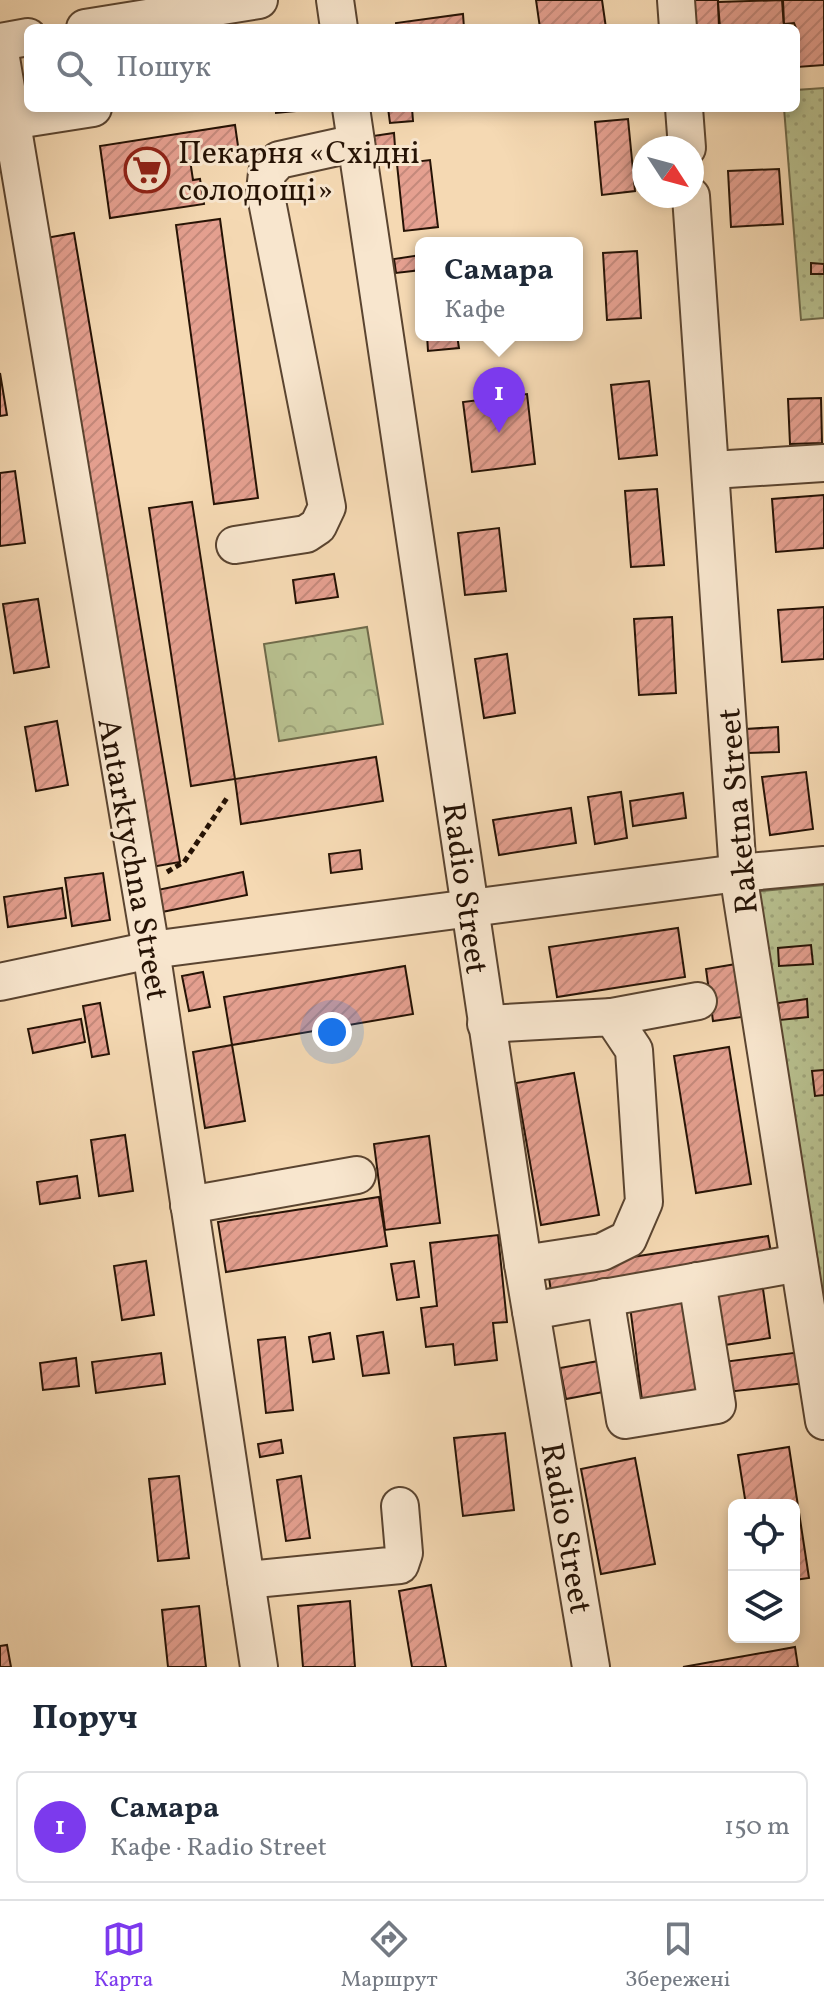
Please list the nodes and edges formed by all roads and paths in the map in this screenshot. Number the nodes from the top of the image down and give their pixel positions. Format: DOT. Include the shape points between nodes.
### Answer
graph roads {
  1 [pos="259,0"];
  2 [pos="335,0"];
  3 [pos="676,0"];
  4 [pos="110,24"];
  5 [pos="338,24"];
  6 [pos="678,24"];
  7 [pos="24,38"];
  8 [pos="0,42"];
  9 [pos="0,52"];
  10 [pos="67,112"];
  11 [pos="684,112"];
  12 [pos="10,121"];
  13 [pos="353,126"];
  14 [pos="686,136"];
  15 [pos="692,208"];
  16 [pos="824,463"];
  17 [pos="712,470"];
  18 [pos="235,545"];
  19 [pos="227,798"];
  20 [pos="824,865"];
  21 [pos="738,873"];
  22 [pos="138,889"];
  23 [pos="470,909"];
  24 [pos="151,950"];
  25 [pos="0,982"];
  26 [pos="698,1001"];
  27 [pos="612,1017"];
  28 [pos="486,1024"];
  29 [pos="357,1175"];
  30 [pos="189,1205"];
  31 [pos="799,1263"];
  32 [pos="523,1264"];
  33 [pos="697,1281"];
  34 [pos="605,1297"];
  35 [pos="531,1311"];
  36 [pos="824,1421"];
  37 [pos="400,1506"];
  38 [pos="246,1580"];
  39 [pos="259,1667"];
  40 [pos="591,1667"];
  1 -- 4 [label="street"];
  2 -- 5 [label="street"];
  3 -- 6 [label="street"];
  7 -- 8 [label="street"];
  9 -- 12 [label="street, Antarktychna Street"];
  10 -- 12 [label="street"];
  11 -- 14 [label="street"];
  12 -- 22 [label="street, Antarktychna Street"];
  13 -- 18 [label="street" via="279,160 267,173 265,191 327,507 318,526 306,534"];
  13 -- 23 [label="street, Radio Street"];
  15 -- 17 [label="street, Raketna Street"];
  16 -- 17 [label="street"];
  17 -- 21 [label="street, Raketna Street"];
  19 -- 22 [label="path" via="184,862"];
  20 -- 21 [label="street"];
  21 -- 23 [label="street"];
  21 -- 31 [label="street, Raketna Street"];
  22 -- 24 [label="street, Antarktychna Street"];
  23 -- 24 [label="street"];
  23 -- 28 [label="street, Radio Street"];
  24 -- 25 [label="street"];
  24 -- 30 [label="street, Antarktychna Street"];
  26 -- 27 [label="street"];
  27 -- 28 [label="street"];
  27 -- 32 [label="street" via="634,1050 644,1202 628,1239 602,1252"];
  28 -- 32 [label="street, Radio Street"];
  29 -- 30 [label="street"];
  30 -- 38 [label="street, Antarktychna Street"];
  31 -- 33 [label="street"];
  31 -- 36 [label="street, Raketna Street"];
  32 -- 35 [label="street, Radio Street"];
  33 -- 34 [label="street"];
  33 -- 34 [label="street" via="717,1405 625,1420"];
  34 -- 35 [label="street"];
  35 -- 40 [label="street, Radio Street"];
  37 -- 38 [label="street" via="400,1565"];
  38 -- 39 [label="street, Antarktychna Street"];
}
